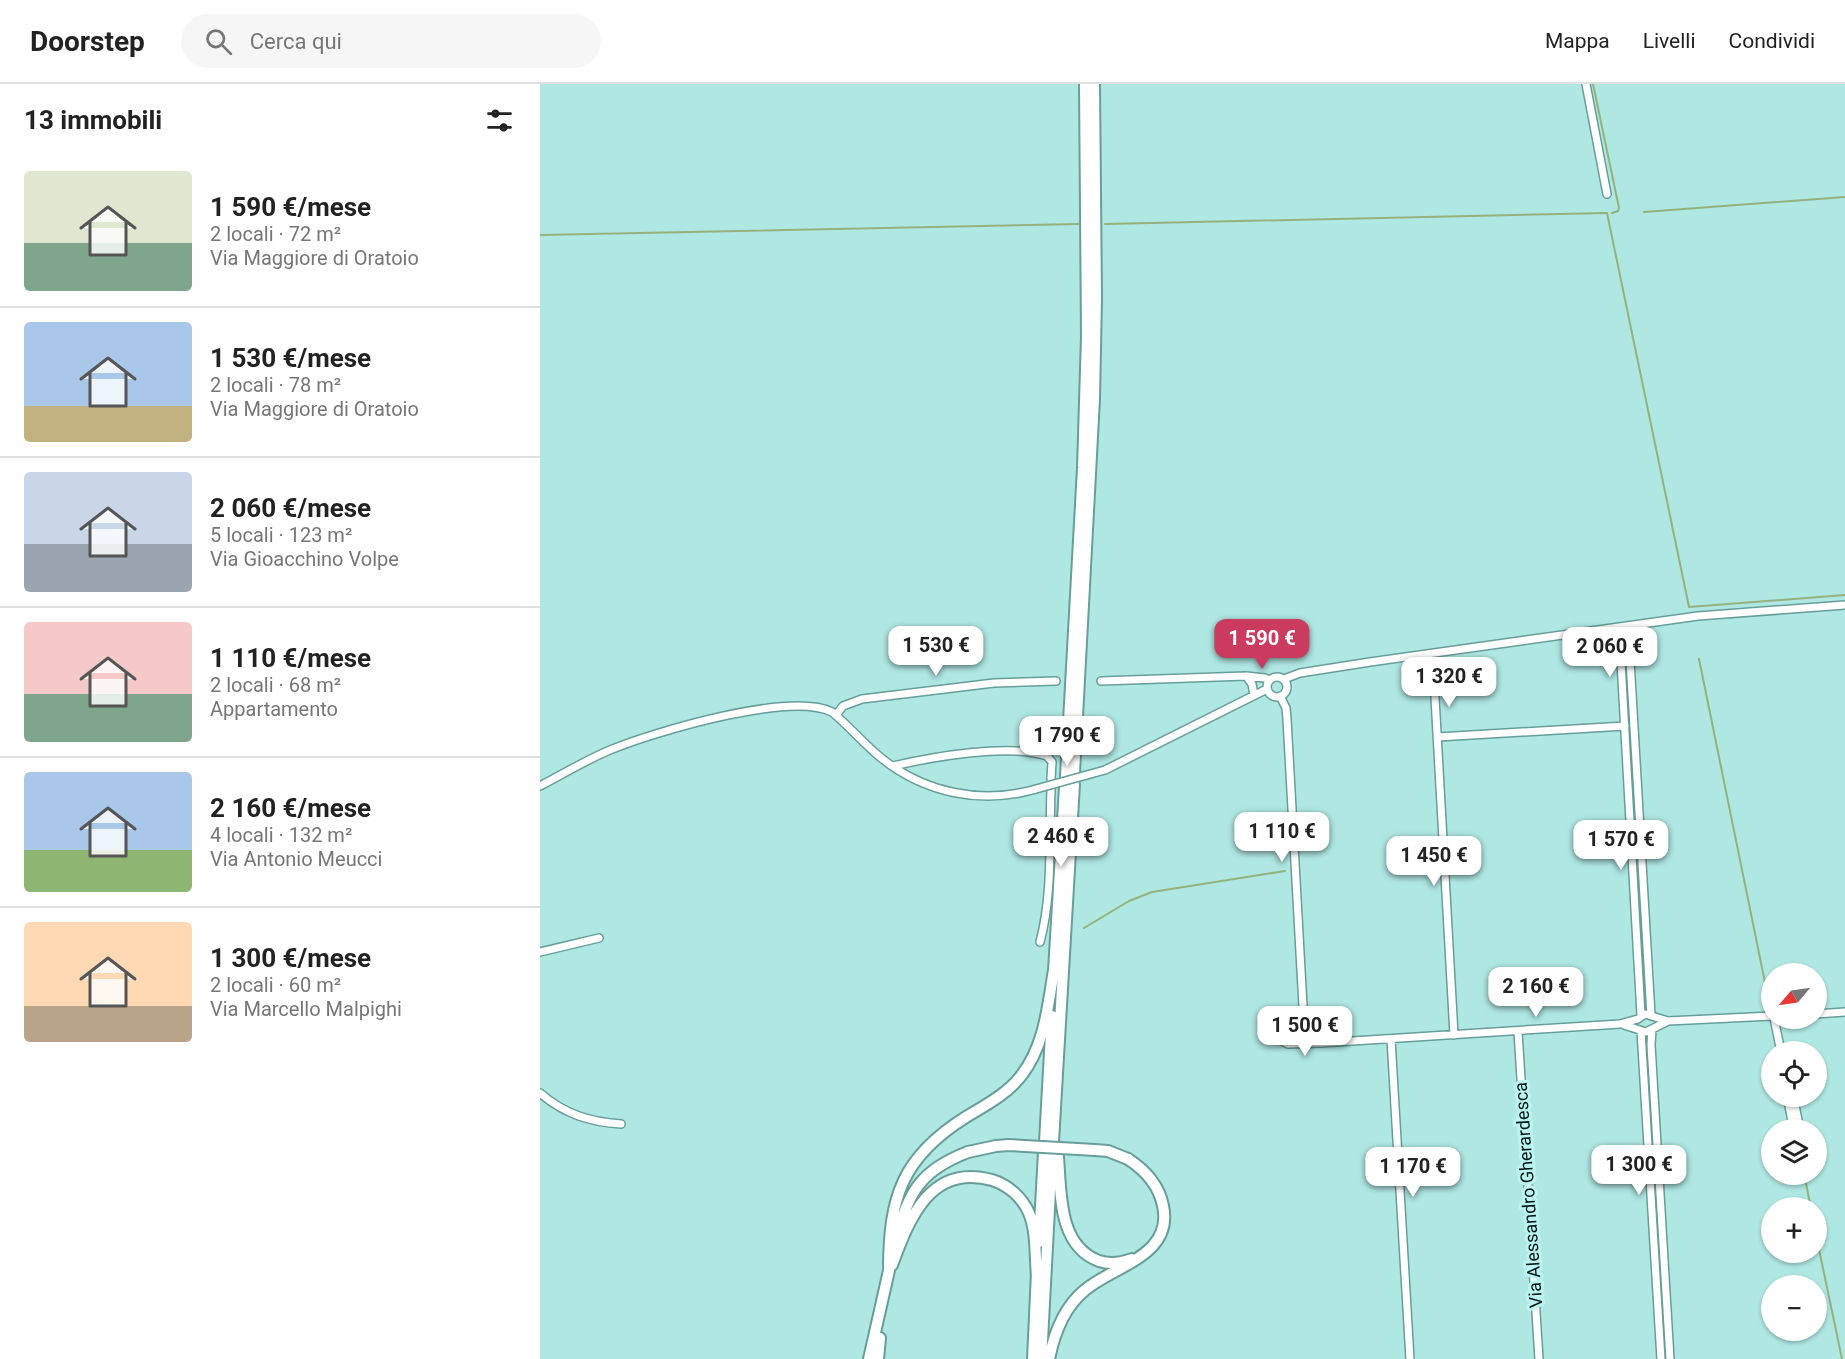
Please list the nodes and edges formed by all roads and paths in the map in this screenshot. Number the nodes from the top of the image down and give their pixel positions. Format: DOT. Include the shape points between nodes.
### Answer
graph roads {
  1 [pos="1085,84"];
  2 [pos="1094,84"];
  3 [pos="1586,84"];
  4 [pos="1607,194"];
  5 [pos="1845,605"];
  6 [pos="1628,626"];
  7 [pos="1619,627"];
  8 [pos="1246,676"];
  9 [pos="1269,680"];
  10 [pos="1284,680"];
  11 [pos="1434,680"];
  12 [pos="1056,681"];
  13 [pos="1101,681"];
  14 [pos="1267,689"];
  15 [pos="1254,695"];
  16 [pos="1280,696"];
  17 [pos="836,715"];
  18 [pos="1625,726"];
  19 [pos="1438,737"];
  20 [pos="893,766"];
  21 [pos="1051,779"];
  22 [pos="1070,780"];
  23 [pos="540,786"];
  24 [pos="1051,790"];
  25 [pos="599,938"];
  26 [pos="1040,942"];
  27 [pos="540,952"];
  28 [pos="1055,964"];
  29 [pos="1845,1012"];
  30 [pos="1827,1013"];
  31 [pos="1652,1016"];
  32 [pos="1639,1017"];
  33 [pos="1761,1017"];
  34 [pos="1668,1021"];
  35 [pos="1304,1024"];
  36 [pos="1620,1024"];
  37 [pos="1652,1029"];
  38 [pos="1640,1030"];
  39 [pos="1518,1032"];
  40 [pos="1454,1035"];
  41 [pos="1391,1039"];
  42 [pos="1321,1042"];
  43 [pos="1288,1044"];
  44 [pos="540,1093"];
  45 [pos="1789,1107"];
  46 [pos="1795,1107"];
  47 [pos="621,1124"];
  48 [pos="1052,1147"];
  49 [pos="1146,1253"];
  50 [pos="889,1271"];
  51 [pos="1037,1277"];
  52 [pos="882,1303"];
  53 [pos="862,1359"];
  54 [pos="869,1359"];
  55 [pos="878,1359"];
  56 [pos="1033,1359"];
  57 [pos="1041,1359"];
  58 [pos="1049,1359"];
  59 [pos="1410,1359"];
  60 [pos="1539,1359"];
  61 [pos="1661,1359"];
  62 [pos="1670,1359"];
  1 -- 22 [label="highway" via="1087,336"];
  2 -- 22 [label="highway" via="1094,416"];
  3 -- 4 [label="street"];
  5 -- 6 [label="street" via="1698,616"];
  6 -- 7 [label="street"];
  6 -- 31 [label="street"];
  7 -- 10 [label="street" via="1347,665 1300,673"];
  7 -- 18 [label="street"];
  8 -- 9 [label="street"];
  8 -- 13 [label="street"];
  8 -- 15 [label="street"];
  9 -- 10 [label="street"];
  9 -- 14 [label="street"];
  10 -- 16 [label="street" via="1286,688"];
  11 -- 19 [label="street"];
  12 -- 17 [label="street" via="985,684 862,699 843,706"];
  14 -- 15 [label="street"];
  14 -- 16 [label="street" via="1271,695"];
  15 -- 20 [label="street, bridge" via="1105,770 998,797 964,795 929,785"];
  16 -- 35 [label="street" via="1287,719"];
  17 -- 20 [label="street"];
  17 -- 23 [label="street" via="824,708 803,705 724,716 612,749"];
  18 -- 19 [label="street"];
  18 -- 32 [label="street"];
  19 -- 40 [label="street"];
  20 -- 21 [label="street" via="978,753 1020,752 1047,756 1052,762"];
  22 -- 28 [label="highway"];
  22 -- 48 [label="highway"];
  24 -- 26 [label="street" via="1046,911"];
  25 -- 27 [label="street"];
  28 -- 48 [label="highway"];
  28 -- 50 [label="highway" via="1043,1032 1022,1076 1000,1096 933,1140 906,1176 892,1221"];
  29 -- 30 [label="street"];
  31 -- 32 [label="street"];
  31 -- 34 [label="street"];
  31 -- 37 [label="street"];
  32 -- 36 [label="street"];
  32 -- 38 [label="street"];
  33 -- 34 [label="street"];
  34 -- 37 [label="street"];
  35 -- 42 [label="street" via="1310,1038"];
  35 -- 43 [label="street"];
  35 -- 43 [label="street" via="1286,1019 1276,1026 1276,1038"];
  36 -- 38 [label="street"];
  36 -- 39 [label="street"];
  37 -- 38 [label="street"];
  37 -- 62 [label="street"];
  38 -- 61 [label="street"];
  39 -- 40 [label="street"];
  39 -- 60 [label="street, Via Alessandro Gherardesca"];
  40 -- 41 [label="street"];
  41 -- 42 [label="street"];
  41 -- 59 [label="street"];
  42 -- 43 [label="street"];
  44 -- 47 [label="street" via="584,1119"];
  45 -- 46 [label="street" via="1792,1121 1798,1120"];
  48 -- 49 [label="highway" via="1064,1214 1076,1244 1089,1256 1106,1263 1120,1263"];
  48 -- 51 [label="highway"];
  48 -- 57 [label="highway"];
  49 -- 50 [label="highway, bridge" via="1160,1235 1164,1208 1145,1172 1112,1153 1009,1145 968,1152 924,1176 902,1216"];
  49 -- 58 [label="highway" via="1080,1295 1060,1325"];
  50 -- 51 [label="highway" via="921,1203 944,1184 969,1177 1003,1184 1024,1204 1031,1222"];
  50 -- 52 [label="highway"];
  51 -- 56 [label="highway"];
  52 -- 53 [label="highway"];
  52 -- 54 [label="highway"];
  52 -- 55 [label="highway"];
}
